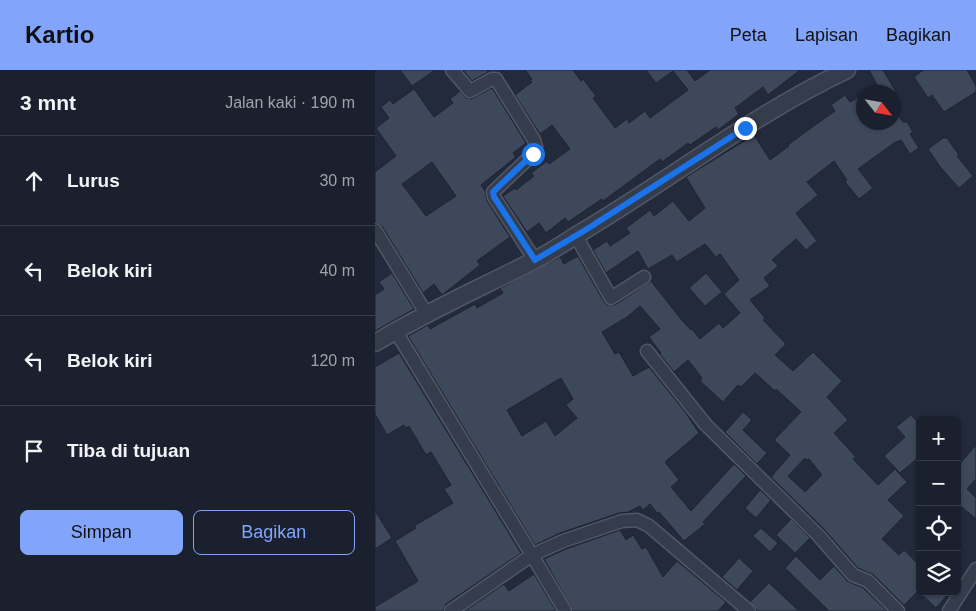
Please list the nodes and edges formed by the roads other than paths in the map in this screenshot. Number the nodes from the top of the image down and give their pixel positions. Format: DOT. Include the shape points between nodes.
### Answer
graph roads {
  1 [pos="452,70"];
  2 [pos="847,70"];
  3 [pos="375,230"];
  4 [pos="575,236"];
  5 [pos="535,260"];
  6 [pos="644,277"];
  7 [pos="426,313"];
  8 [pos="395,330"];
  9 [pos="375,343"];
  10 [pos="647,351"];
  11 [pos="532,555"];
  12 [pos="976,569"];
  13 [pos="741,609"];
  14 [pos="451,611"];
  15 [pos="565,611"];
  16 [pos="898,611"];
  17 [pos="949,611"];
  1 -- 5 [label="street" via="470,91 496,79 534,140 533,154 493,192"];
  2 -- 4 [label="street" via="745,128"];
  3 -- 7 [label="street"];
  4 -- 5 [label="street"];
  4 -- 6 [label="street" via="611,298"];
  5 -- 7 [label="street"];
  7 -- 8 [label="street"];
  8 -- 9 [label="street"];
  8 -- 11 [label="street"];
  10 -- 16 [label="street" via="706,425 818,535 853,575 868,581"];
  11 -- 13 [label="street" via="623,521 637,520 649,526"];
  11 -- 14 [label="street"];
  11 -- 15 [label="street"];
  12 -- 17 [label="street"];
}
